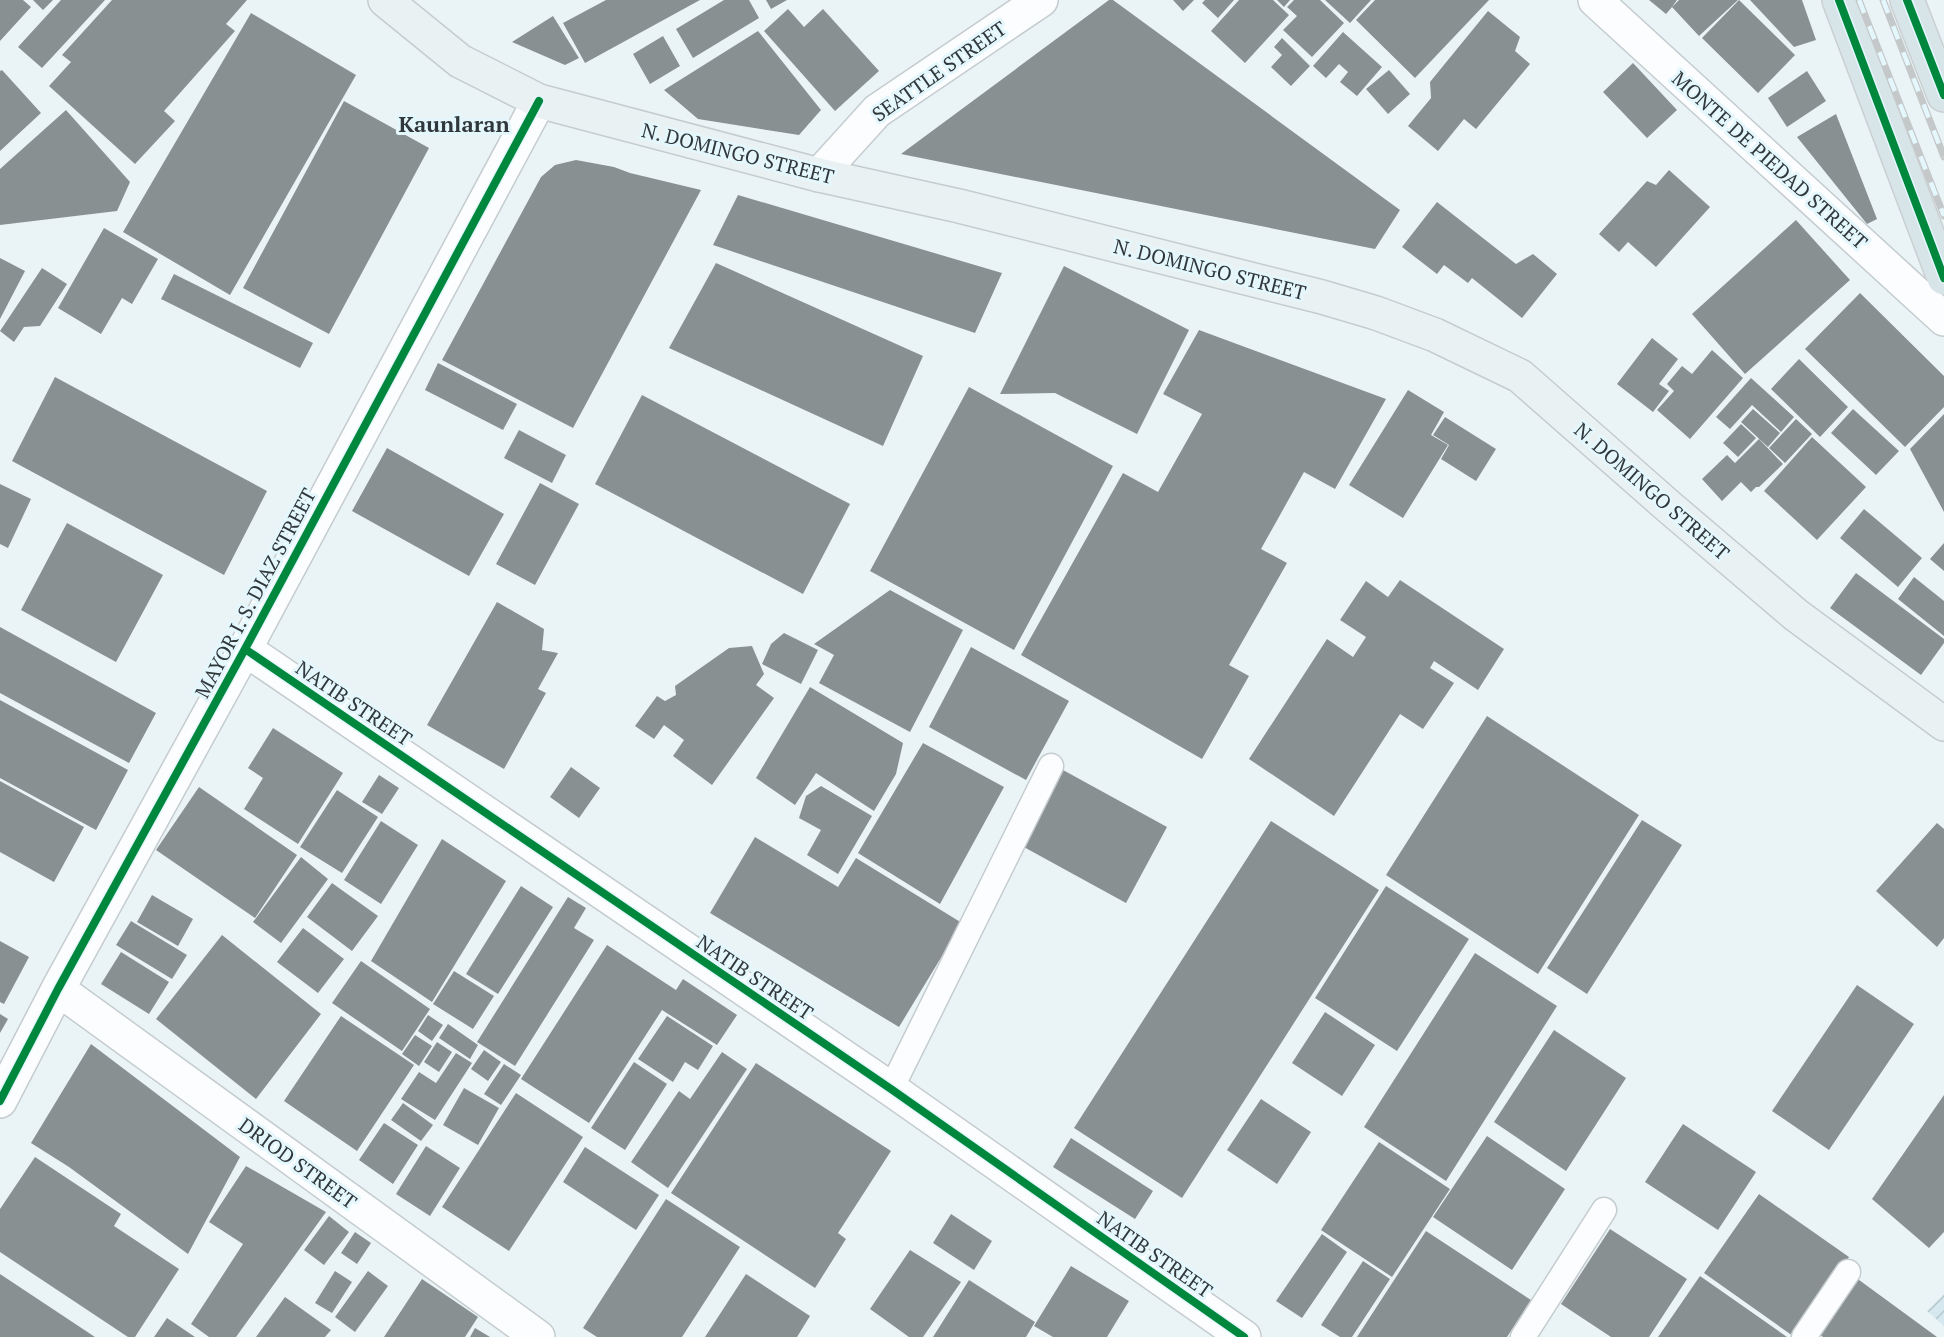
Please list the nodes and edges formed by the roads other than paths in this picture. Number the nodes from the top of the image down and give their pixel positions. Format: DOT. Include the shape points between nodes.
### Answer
graph roads {
  1 [pos="385,0"];
  2 [pos="1041,0"];
  3 [pos="1595,0"];
  4 [pos="1839,0"];
  5 [pos="1907,0"];
  6 [pos="1944,95"];
  7 [pos="539,101"];
  8 [pos="819,175"];
  9 [pos="1944,278"];
  10 [pos="1944,319"];
  11 [pos="245,649"];
  12 [pos="1944,724"];
  13 [pos="1051,766"];
  14 [pos="58,989"];
  15 [pos="891,1089"];
  16 [pos="0,1101"];
  17 [pos="1604,1210"];
  18 [pos="1848,1272"];
  19 [pos="538,1337"];
  20 [pos="1244,1337"];
  21 [pos="1522,1337"];
  22 [pos="1804,1337"];
  1 -- 7 [label="main road, N. DOMINGO STREET" via="460,62"];
  2 -- 8 [label="street, SEATTLE STREET" via="877,111"];
  3 -- 10 [label="street, MONTE DE PIEDAD STREET"];
  4 -- 9 [label="main road"];
  5 -- 6 [label="main road"];
  7 -- 8 [label="main road, N. DOMINGO STREET"];
  7 -- 11 [label="street, MAYOR I. S. DIAZ STREET"];
  8 -- 12 [label="main road, N. DOMINGO STREET" via="960,206 1322,297 1435,335 1520,376 1796,615"];
  11 -- 14 [label="street, MAYOR I. S. DIAZ STREET"];
  11 -- 15 [label="street, NATIB STREET"];
  13 -- 15 [label="lane"];
  14 -- 16 [label="street, MAYOR I. S. DIAZ STREET"];
  14 -- 19 [label="street, DRIOD STREET"];
  15 -- 20 [label="street, NATIB STREET"];
  17 -- 21 [label="lane"];
  18 -- 22 [label="lane"];
}
